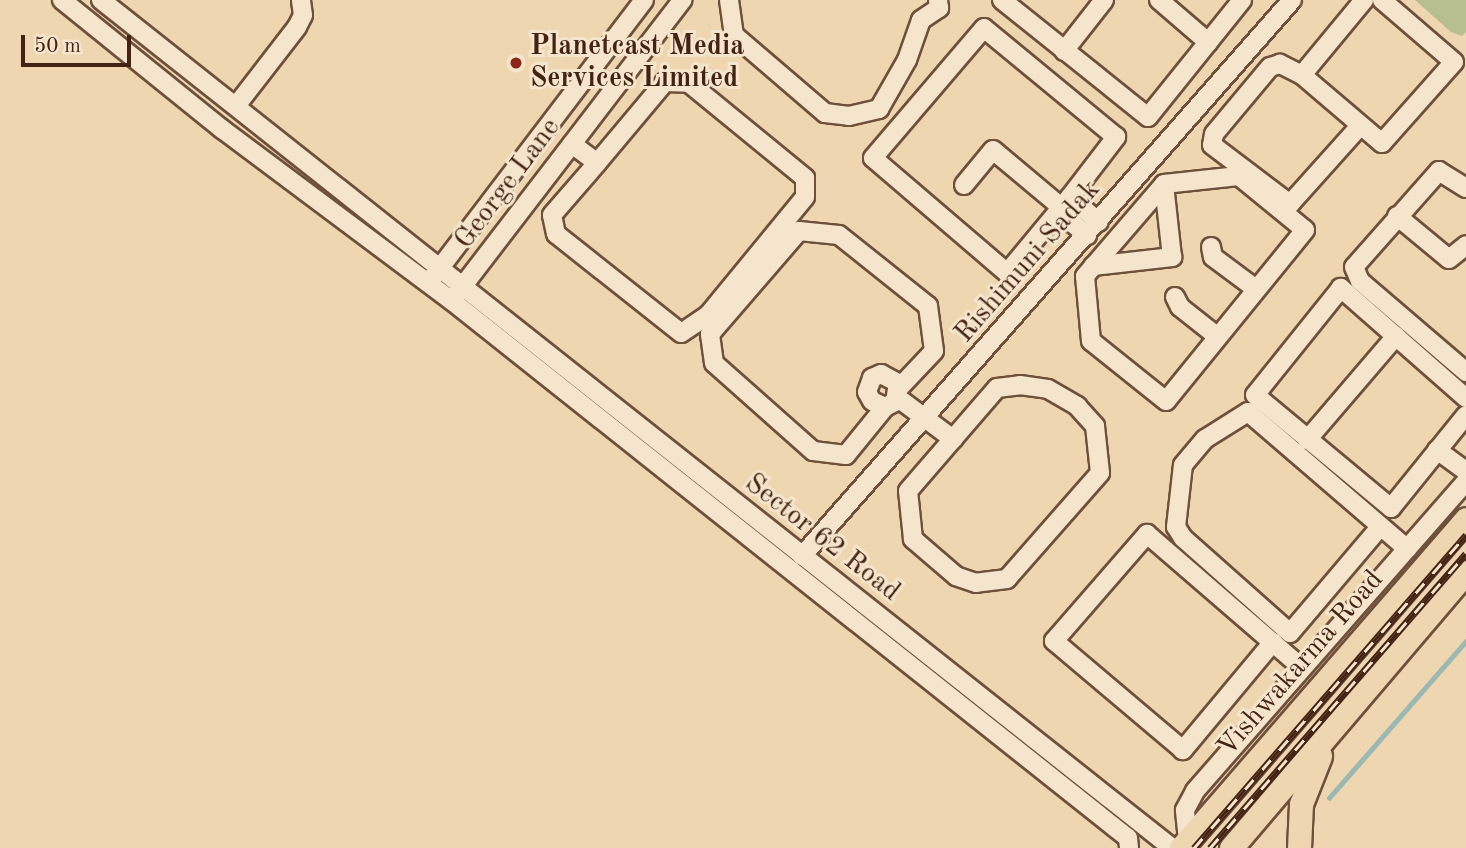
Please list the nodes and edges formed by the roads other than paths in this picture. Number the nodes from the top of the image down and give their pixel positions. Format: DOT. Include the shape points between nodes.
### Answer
graph roads {
  1 [pos="62,0"];
  2 [pos="101,0"];
  3 [pos="301,0"];
  4 [pos="644,0"];
  5 [pos="682,0"];
  6 [pos="729,0"];
  7 [pos="938,0"];
  8 [pos="1002,0"];
  9 [pos="1104,0"];
  10 [pos="1159,0"];
  11 [pos="1242,0"];
  12 [pos="1292,0"];
  13 [pos="1364,0"];
  14 [pos="1382,0"];
  15 [pos="1208,42"];
  16 [pos="1064,51"];
  17 [pos="1302,75"];
  18 [pos="236,106"];
  19 [pos="1360,126"];
  20 [pos="572,144"];
  21 [pos="597,163"];
  22 [pos="1164,184"];
  23 [pos="964,185"];
  24 [pos="1466,188"];
  25 [pos="1063,205"];
  26 [pos="1397,216"];
  27 [pos="1098,222"];
  28 [pos="1128,226"];
  29 [pos="1466,245"];
  30 [pos="1211,247"];
  31 [pos="1093,266"];
  32 [pos="434,276"];
  33 [pos="1256,289"];
  34 [pos="457,294"];
  35 [pos="1175,297"];
  36 [pos="1396,336"];
  37 [pos="1217,337"];
  38 [pos="1466,372"];
  39 [pos="894,397"];
  40 [pos="1466,398"];
  41 [pos="1466,415"];
  42 [pos="925,419"];
  43 [pos="953,439"];
  44 [pos="1307,440"];
  45 [pos="1437,450"];
  46 [pos="1466,471"];
  47 [pos="1466,481"];
  48 [pos="1466,519"];
  49 [pos="1380,527"];
  50 [pos="1406,549"];
  51 [pos="802,556"];
  52 [pos="1466,572"];
  53 [pos="1273,642"];
  54 [pos="1302,668"];
  55 [pos="948,672"];
  56 [pos="937,687"];
  57 [pos="1326,740"];
  58 [pos="1128,843"];
  59 [pos="1180,845"];
  60 [pos="1231,848"];
  61 [pos="1299,848"];
  1 -- 32 [label="street" via="222,129"];
  2 -- 18 [label="street"];
  3 -- 18 [label="street" via="303,15 297,27"];
  4 -- 32 [label="street, George Lane"];
  5 -- 20 [label="street, George Lane"];
  6 -- 7 [label="street" via="734,35 825,113 849,116 879,109 907,60 921,20 939,8"];
  8 -- 16 [label="street"];
  9 -- 16 [label="street"];
  10 -- 15 [label="street"];
  11 -- 15 [label="street"];
  12 -- 27 [label="street, Rishimuni Sadak"];
  13 -- 17 [label="street"];
  14 -- 19 [label="street" via="1454,62 1382,142"];
  15 -- 16 [label="street" via="1148,117"];
  17 -- 19 [label="street"];
  17 -- 19 [label="street" via="1280,64 1270,67 1214,134 1212,145 1290,204"];
  18 -- 32 [label="street"];
  20 -- 21 [label="street"];
  20 -- 34 [label="street, George Lane"];
  21 -- 21 [label="street" via="666,82 689,83 805,178 805,197 708,315 681,333 556,234 552,215"];
  22 -- 28 [label="street"];
  22 -- 31 [label="street" via="1172,257"];
  22 -- 33 [label="street" via="1239,176 1305,230"];
  23 -- 25 [label="street" via="993,150"];
  24 -- 26 [label="street" via="1439,171"];
  25 -- 25 [label="street" via="1116,137 984,28 873,158 1007,273"];
  25 -- 27 [label="street"];
  26 -- 29 [label="street" via="1449,259"];
  26 -- 38 [label="street" via="1357,261 1356,274"];
  27 -- 28 [label="street"];
  27 -- 42 [label="street, Rishimuni Sadak"];
  28 -- 31 [label="street"];
  30 -- 33 [label="street" via="1213,257"];
  31 -- 37 [label="street" via="1085,276 1091,341 1166,401"];
  32 -- 34 [label="street, Sector 62 Road"];
  33 -- 37 [label="street"];
  34 -- 51 [label="street, Sector 62 Road"];
  34 -- 56 [label="street, Sector 62 Road"];
  35 -- 37 [label="street" via="1180,307"];
  36 -- 40 [label="street"];
  36 -- 44 [label="street"];
  36 -- 44 [label="street" via="1341,288 1255,395"];
  39 -- 39 [label="street" via="934,351 929,306 839,235 799,231 710,334 714,363 813,452 846,455"];
  39 -- 42 [label="street"];
  41 -- 45 [label="street"];
  42 -- 43 [label="street"];
  42 -- 51 [label="street, Rishimuni Sadak"];
  43 -- 43 [label="street" via="997,388 1020,384 1048,389 1077,406 1095,426 1100,472 1007,579 976,583 932,559 914,539 907,514 908,491"];
  44 -- 45 [label="street" via="1391,508"];
  45 -- 46 [label="street"];
  47 -- 50 [label="street"];
  48 -- 59 [label="main road, Vishwakarma Road"];
  49 -- 49 [label="street" via="1248,412 1205,439 1183,465 1176,527 1183,538 1290,633"];
  49 -- 50 [label="street"];
  50 -- 54 [label="street"];
  51 -- 55 [label="street, Sector 62 Road"];
  52 -- 57 [label="main road"];
  53 -- 53 [label="street" via="1147,534 1054,641 1183,750"];
  53 -- 54 [label="street"];
  54 -- 59 [label="street" via="1195,791 1185,810"];
  55 -- 56 [label="street"];
  55 -- 59 [label="street, Sector 62 Road"];
  56 -- 58 [label="street, Sector 62 Road"];
  57 -- 60 [label="main road"];
  57 -- 61 [label="main road" via="1301,804"];
}
